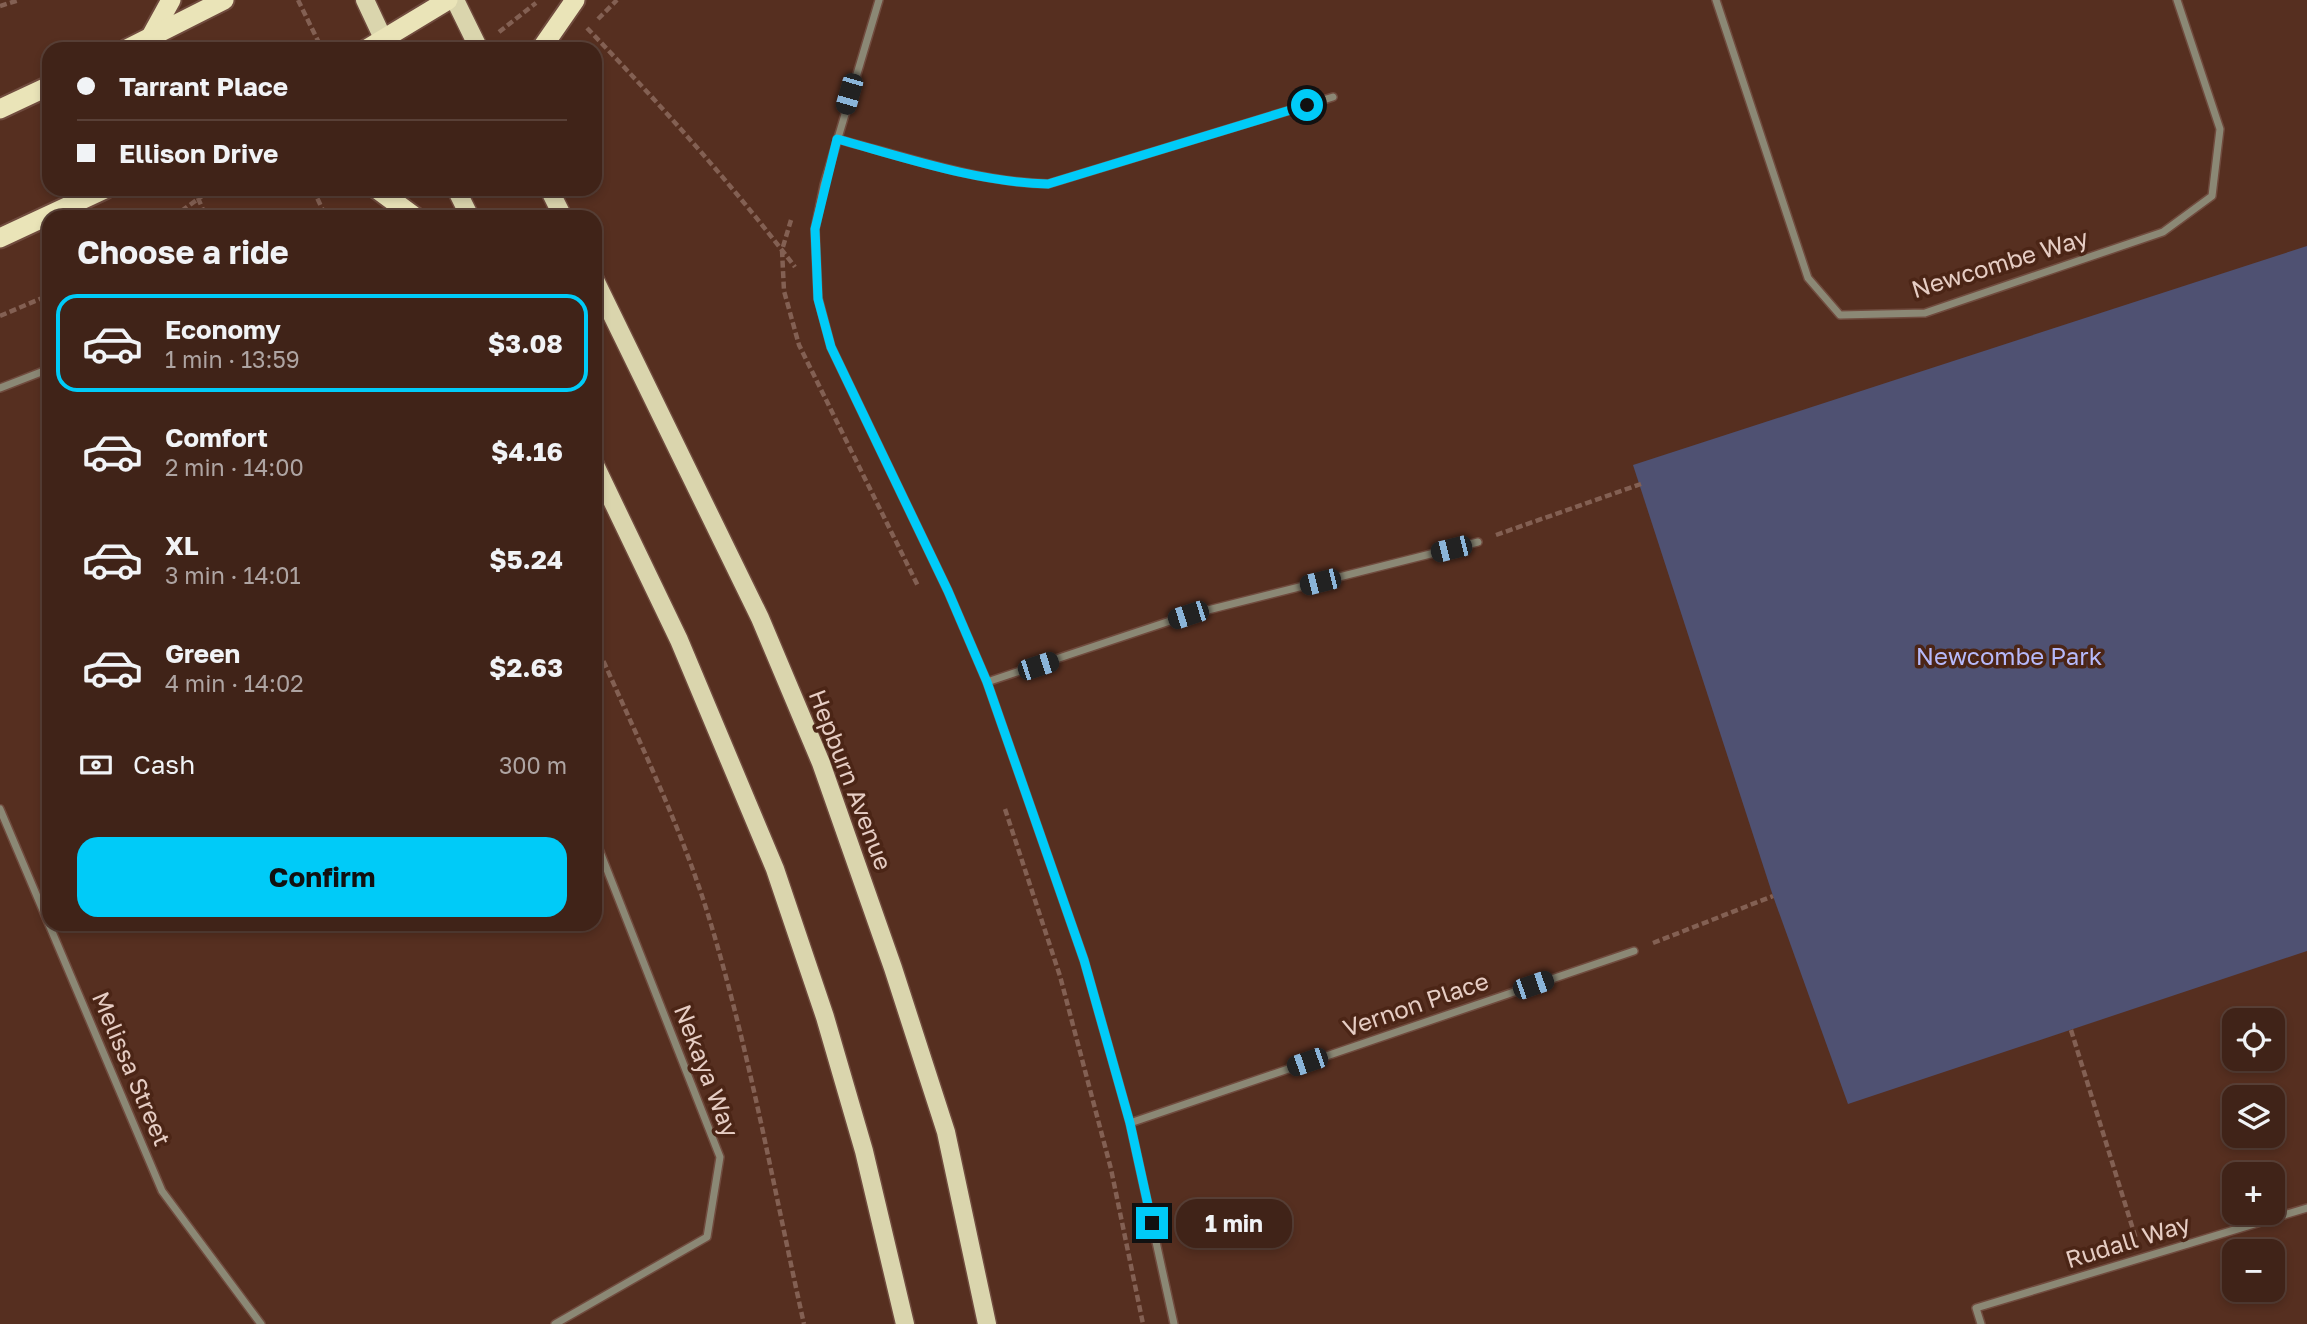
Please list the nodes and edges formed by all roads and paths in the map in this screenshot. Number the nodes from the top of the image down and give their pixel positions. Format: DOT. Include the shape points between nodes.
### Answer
graph roads {
  1 [pos="19,0"];
  2 [pos="172,0"];
  3 [pos="224,0"];
  4 [pos="298,0"];
  5 [pos="365,0"];
  6 [pos="448,0"];
  7 [pos="455,0"];
  8 [pos="533,0"];
  9 [pos="617,0"];
  10 [pos="879,0"];
  11 [pos="1716,0"];
  12 [pos="2177,0"];
  13 [pos="572,5"];
  14 [pos="0,6"];
  15 [pos="588,30"];
  16 [pos="150,38"];
  17 [pos="142,42"];
  18 [pos="319,42"];
  19 [pos="379,42"];
  20 [pos="386,42"];
  21 [pos="475,42"];
  22 [pos="486,42"];
  23 [pos="546,42"];
  24 [pos="599,42"];
  25 [pos="602,45"];
  26 [pos="42,89"];
  27 [pos="1332,97"];
  28 [pos="0,109"];
  29 [pos="837,139"];
  30 [pos="90,196"];
  31 [pos="201,196"];
  32 [pos="386,196"];
  33 [pos="198,198"];
  34 [pos="60,210"];
  35 [pos="182,210"];
  36 [pos="203,210"];
  37 [pos="406,210"];
  38 [pos="42,218"];
  39 [pos="0,238"];
  40 [pos="602,293"];
  41 [pos="42,298"];
  42 [pos="0,316"];
  43 [pos="42,372"];
  44 [pos="0,388"];
  45 [pos="602,480"];
  46 [pos="1641,484"];
  47 [pos="1478,542"];
  48 [pos="922,594"];
  49 [pos="602,658"];
  50 [pos="987,682"];
  51 [pos="1004,805"];
  52 [pos="0,809"];
  53 [pos="602,857"];
  54 [pos="1773,896"];
  55 [pos="42,908"];
  56 [pos="52,931"];
  57 [pos="1634,951"];
  58 [pos="2071,1030"];
  59 [pos="1130,1123"];
  60 [pos="2307,1209"];
  61 [pos="2142,1258"];
  62 [pos="261,1324"];
  63 [pos="555,1324"];
  64 [pos="804,1324"];
  65 [pos="905,1324"];
  66 [pos="987,1324"];
  67 [pos="1143,1324"];
  68 [pos="1174,1324"];
  69 [pos="1981,1324"];
  1 -- 14 [label="path"];
  2 -- 16 [label="highway"];
  3 -- 16 [label="highway"];
  4 -- 18 [label="path"];
  5 -- 19 [label="main road"];
  6 -- 20 [label="highway"];
  7 -- 21 [label="main road"];
  8 -- 22 [label="path" via="536,3"];
  9 -- 15 [label="path"];
  10 -- 29 [label="street"];
  11 -- 12 [label="street, Newcombe Way" via="1808,278 1840,315 1925,313 2163,232 2212,196 2220,129"];
  13 -- 15 [label="path"];
  13 -- 23 [label="highway"];
  15 -- 24 [label="path"];
  16 -- 17 [label="highway"];
  25 -- 48 [label="path" via="782,250 784,291 799,345"];
  26 -- 28 [label="highway"];
  27 -- 29 [label="street" via="1048,184 1012,183 959,172"];
  29 -- 50 [label="street" via="815,229 818,299 831,347"];
  30 -- 34 [label="highway"];
  31 -- 33 [label="path"];
  32 -- 37 [label="highway"];
  33 -- 35 [label="path"];
  33 -- 36 [label="path"];
  38 -- 39 [label="highway"];
  40 -- 66 [label="main road, Hepburn Avenue" via="760,618 821,763 946,1132"];
  41 -- 42 [label="path"];
  43 -- 44 [label="street"];
  45 -- 65 [label="main road" via="679,640 775,869 864,1151"];
  46 -- 47 [label="path"];
  47 -- 50 [label="street" via="1188,615"];
  49 -- 64 [label="path" via="667,806 710,920 764,1132"];
  50 -- 59 [label="street" via="1084,960"];
  51 -- 67 [label="path" via="1063,988 1111,1169"];
  52 -- 55 [label="street, Melissa Street"];
  53 -- 63 [label="street, Nekaya Way" via="720,1157 708,1237"];
  54 -- 57 [label="path"];
  56 -- 62 [label="street, Melissa Street" via="162,1191"];
  57 -- 59 [label="street, Vernon Place"];
  58 -- 61 [label="path"];
  59 -- 68 [label="street"];
  60 -- 61 [label="street, Rudall Way"];
  61 -- 69 [label="street, Rudall Way" via="1976,1308"];
}
